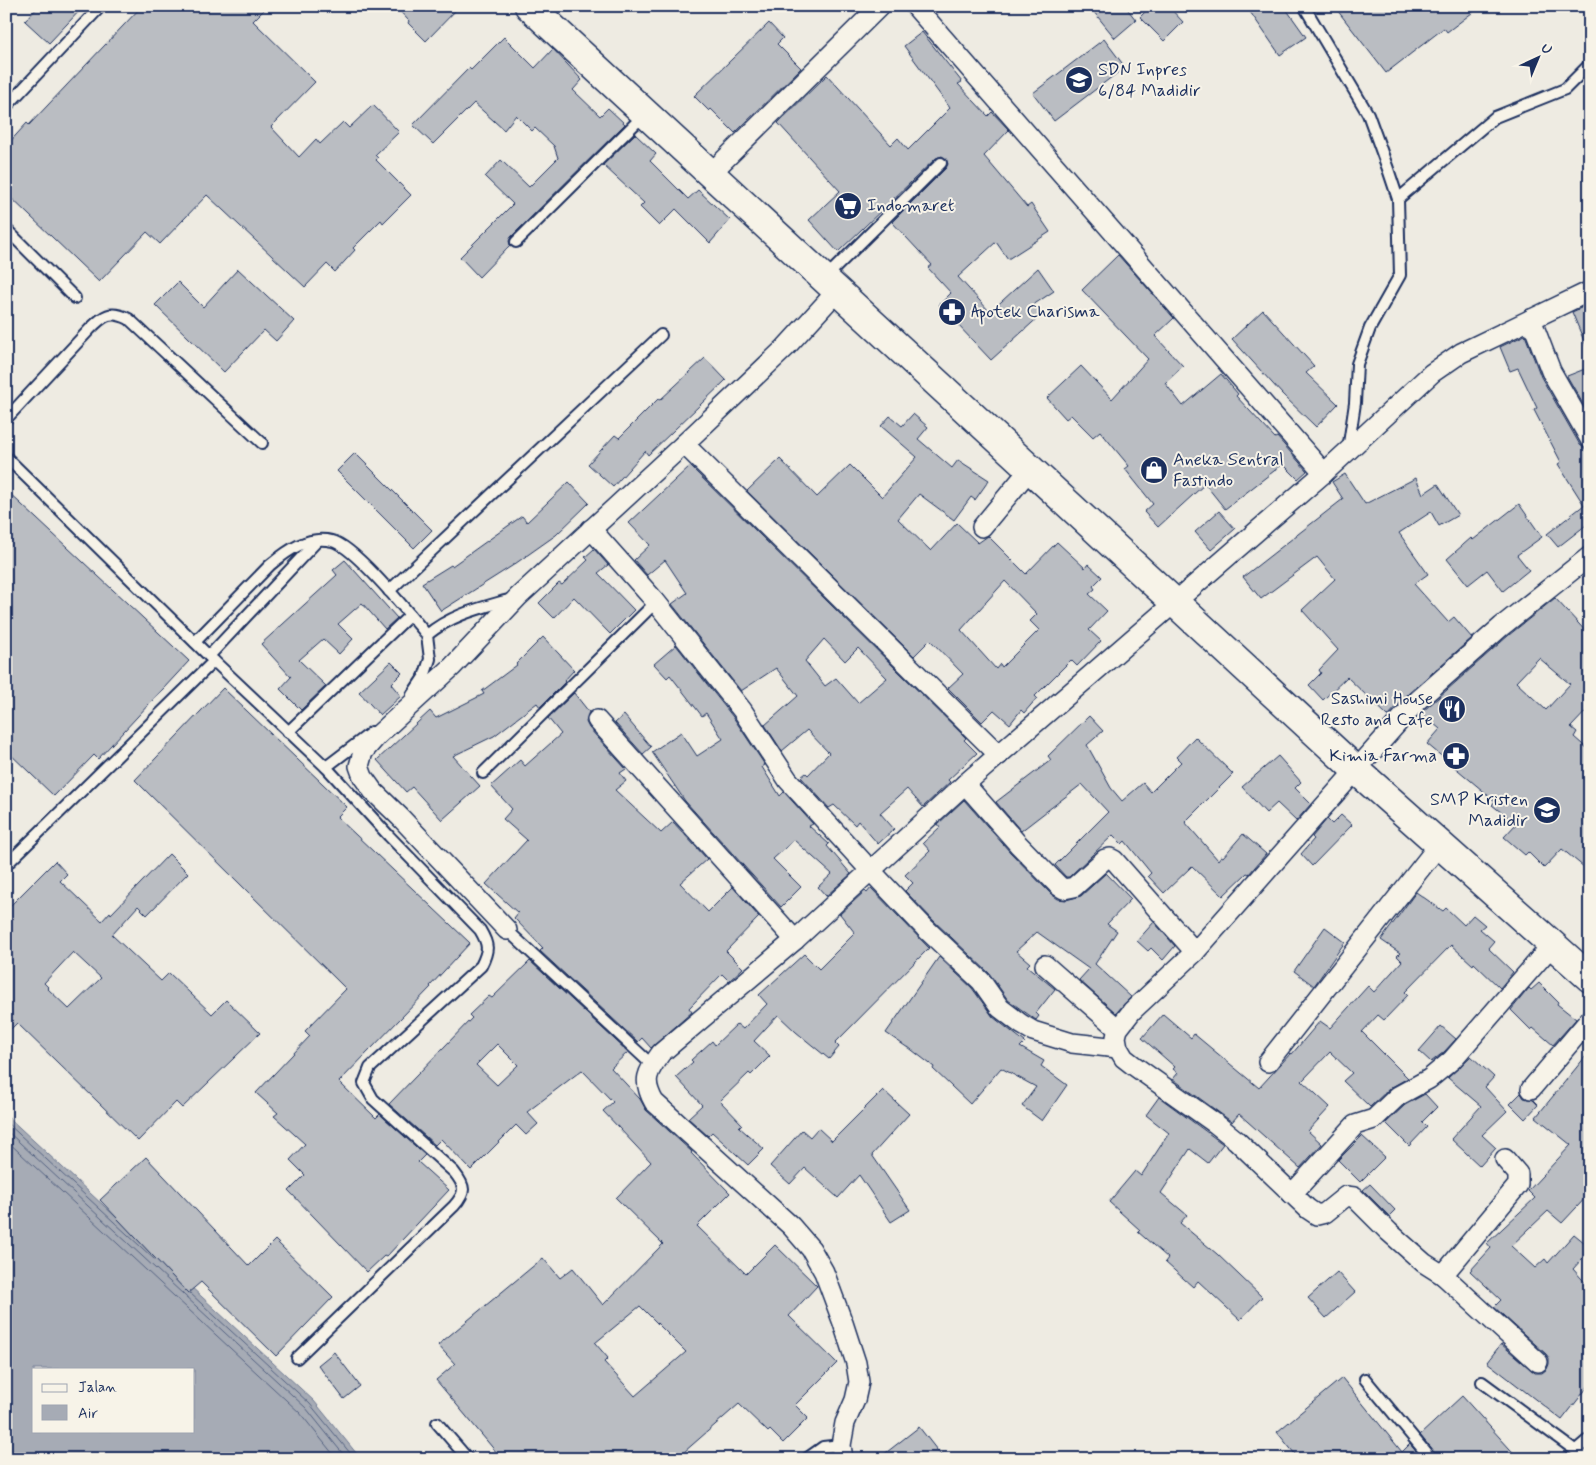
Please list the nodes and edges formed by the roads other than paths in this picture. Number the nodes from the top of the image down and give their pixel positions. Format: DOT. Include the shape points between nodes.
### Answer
graph roads {
  1 [pos="101,6"];
  2 [pos="880,6"];
  3 [pos="915,6"];
  4 [pos="1304,6"];
  5 [pos="541,10"];
  6 [pos="1590,64"];
  7 [pos="6,107"];
  8 [pos="645,114"];
  9 [pos="941,163"];
  10 [pos="710,174"];
  11 [pos="1398,199"];
  12 [pos="6,229"];
  13 [pos="516,242"];
  14 [pos="831,284"];
  15 [pos="1590,291"];
  16 [pos="75,298"];
  17 [pos="1531,319"];
  18 [pos="661,334"];
  19 [pos="6,419"];
  20 [pos="1590,439"];
  21 [pos="262,444"];
  22 [pos="684,444"];
  23 [pos="1348,450"];
  24 [pos="6,457"];
  25 [pos="1030,469"];
  26 [pos="1324,473"];
  27 [pos="982,527"];
  28 [pos="591,529"];
  29 [pos="317,540"];
  30 [pos="1590,556"];
  31 [pos="389,591"];
  32 [pos="518,597"];
  33 [pos="1175,601"];
  34 [pos="656,602"];
  35 [pos="410,615"];
  36 [pos="427,636"];
  37 [pos="195,642"];
  38 [pos="211,658"];
  39 [pos="597,720"];
  40 [pos="288,732"];
  41 [pos="1000,755"];
  42 [pos="326,768"];
  43 [pos="1355,769"];
  44 [pos="483,773"];
  45 [pos="965,784"];
  46 [pos="1439,845"];
  47 [pos="6,865"];
  48 [pos="870,870"];
  49 [pos="507,930"];
  50 [pos="794,940"];
  51 [pos="1552,945"];
  52 [pos="1195,952"];
  53 [pos="1045,965"];
  54 [pos="1590,978"];
  55 [pos="1590,1019"];
  56 [pos="1118,1038"];
  57 [pos="1268,1062"];
  58 [pos="652,1065"];
  59 [pos="1532,1089"];
  60 [pos="1505,1159"];
  61 [pos="1292,1194"];
  62 [pos="1443,1275"];
  63 [pos="297,1358"];
  64 [pos="1538,1362"];
  65 [pos="1365,1379"];
  66 [pos="1482,1382"];
  67 [pos="437,1423"];
  68 [pos="1590,1438"];
  69 [pos="1576,1450"];
  70 [pos="842,1452"];
  71 [pos="468,1459"];
  72 [pos="806,1459"];
  73 [pos="1431,1459"];
  74 [pos="1587,1459"];
  1 -- 7 [label="lane"];
  2 -- 10 [label="street"];
  3 -- 26 [label="street"];
  4 -- 11 [label="lane" via="1368,114"];
  5 -- 8 [label="highway"];
  6 -- 11 [label="lane" via="1565,90 1495,117"];
  8 -- 10 [label="highway"];
  8 -- 13 [label="lane"];
  9 -- 14 [label="lane"];
  10 -- 14 [label="highway"];
  11 -- 23 [label="lane" via="1400,275 1370,328 1357,364 1356,403"];
  12 -- 16 [label="lane"];
  14 -- 22 [label="street" via="785,348"];
  14 -- 25 [label="highway"];
  15 -- 17 [label="street"];
  17 -- 20 [label="street" via="1551,371"];
  17 -- 23 [label="street" via="1461,352"];
  18 -- 31 [label="lane"];
  19 -- 21 [label="lane" via="90,328 100,319 118,314 130,319"];
  22 -- 28 [label="street"];
  22 -- 41 [label="street"];
  23 -- 26 [label="street"];
  24 -- 37 [label="lane"];
  25 -- 27 [label="street"];
  25 -- 33 [label="highway"];
  26 -- 33 [label="street"];
  28 -- 32 [label="street"];
  28 -- 34 [label="street"];
  29 -- 31 [label="lane" via="333,541 348,548"];
  29 -- 37 [label="lane" via="283,554"];
  29 -- 38 [label="lane"];
  30 -- 43 [label="street" via="1416,701"];
  31 -- 35 [label="lane"];
  32 -- 36 [label="lane" via="458,615 440,624"];
  32 -- 49 [label="street" via="452,667 377,736 363,752 359,766 363,778 374,791"];
  33 -- 41 [label="street"];
  33 -- 43 [label="highway"];
  34 -- 44 [label="lane"];
  34 -- 48 [label="street" via="742,710 788,780"];
  35 -- 36 [label="lane"];
  35 -- 40 [label="lane"];
  36 -- 42 [label="lane" via="430,659 424,677 411,697"];
  37 -- 38 [label="lane"];
  38 -- 40 [label="lane"];
  38 -- 47 [label="lane"];
  39 -- 50 [label="street"];
  40 -- 42 [label="lane"];
  41 -- 45 [label="street"];
  42 -- 63 [label="lane" via="480,930 487,943 481,966 370,1068 364,1083 373,1099 454,1172 462,1182 461,1198"];
  43 -- 46 [label="highway"];
  43 -- 52 [label="street"];
  45 -- 48 [label="street"];
  45 -- 52 [label="street" via="1059,886 1064,889 1074,887 1110,858"];
  46 -- 51 [label="highway"];
  46 -- 57 [label="street"];
  48 -- 50 [label="street"];
  48 -- 56 [label="street" via="981,981 1000,1008 1020,1024 1072,1043"];
  49 -- 58 [label="lane"];
  50 -- 58 [label="street"];
  51 -- 54 [label="highway"];
  51 -- 61 [label="street" via="1452,1060 1429,1079 1398,1096 1374,1119 1355,1125"];
  52 -- 56 [label="street" via="1132,1011"];
  53 -- 56 [label="street"];
  55 -- 59 [label="street"];
  56 -- 61 [label="street" via="1124,1058 1229,1134"];
  58 -- 70 [label="street" via="646,1090 654,1102 791,1226 811,1249 824,1272 844,1323 859,1382 845,1423"];
  60 -- 62 [label="street" via="1518,1174 1518,1185"];
  61 -- 62 [label="street" via="1317,1215 1325,1213 1346,1196 1354,1197 1424,1263"];
  62 -- 64 [label="street"];
  65 -- 73 [label="lane"];
  66 -- 69 [label="lane"];
  67 -- 71 [label="lane"];
  68 -- 69 [label="lane"];
  69 -- 74 [label="lane"];
  70 -- 72 [label="lane" via="823,1448"];
}
